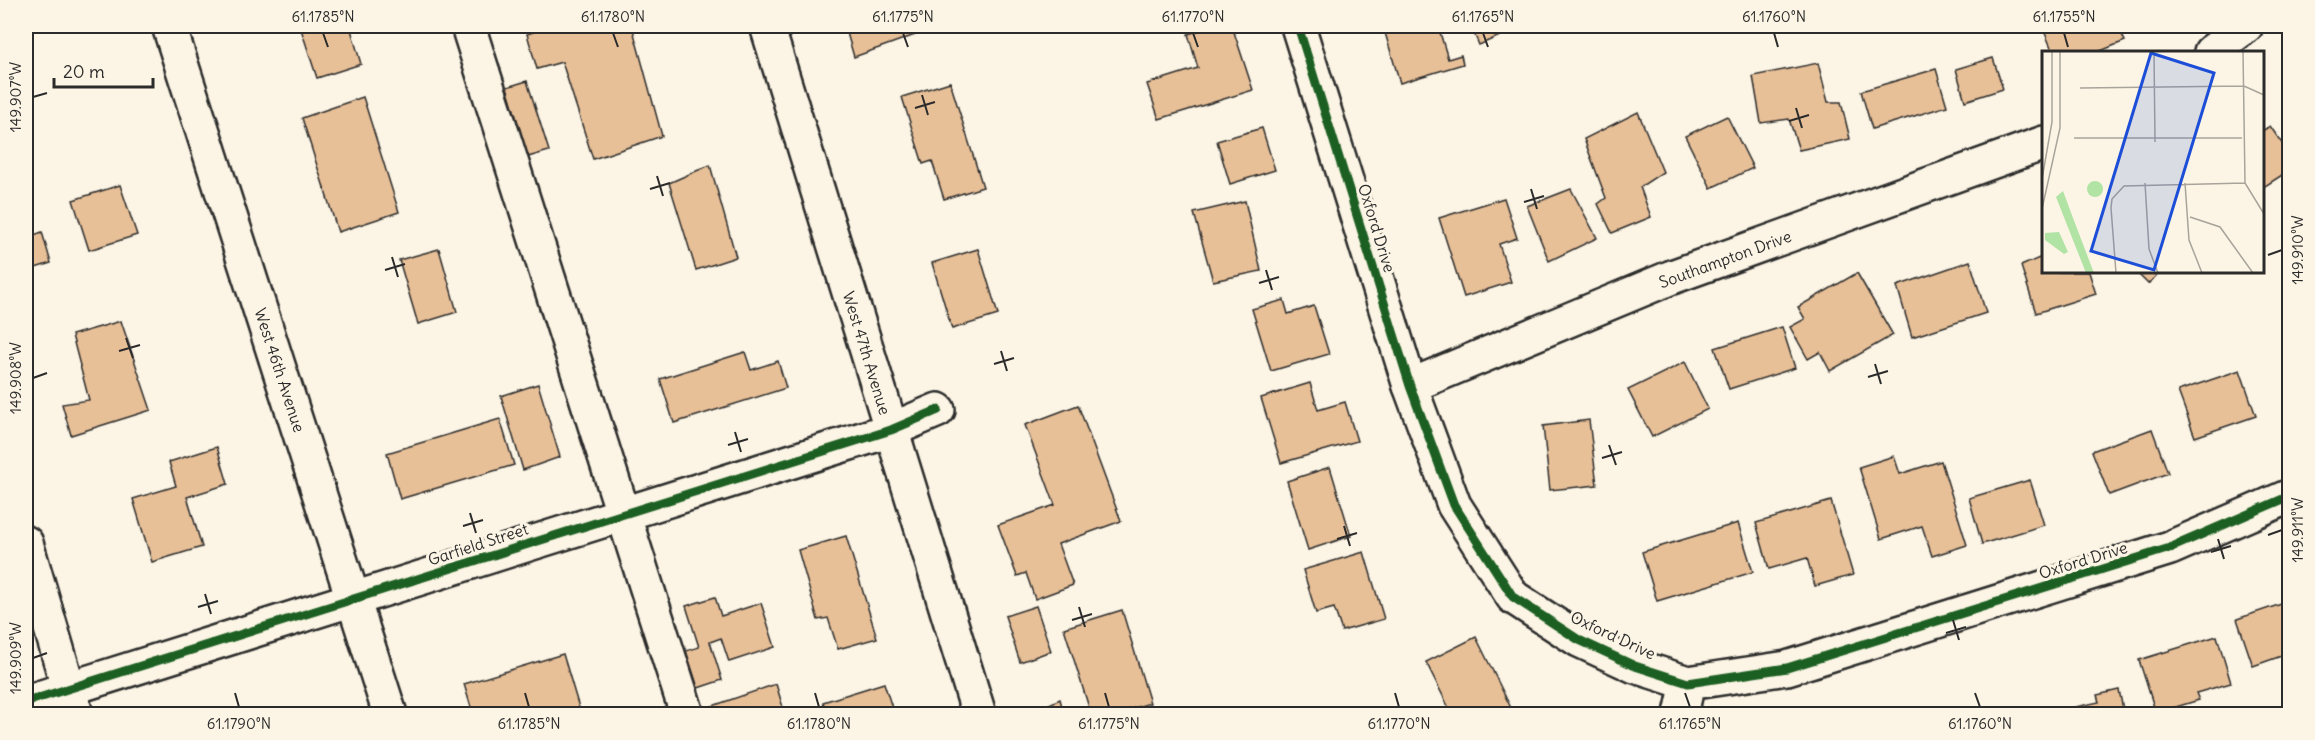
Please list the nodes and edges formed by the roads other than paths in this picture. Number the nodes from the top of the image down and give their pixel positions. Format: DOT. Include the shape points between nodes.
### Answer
graph roads {
  1 [pos="169,26"];
  2 [pos="468,26"];
  3 [pos="767,26"];
  4 [pos="1298,26"];
  5 [pos="2246,26"];
  6 [pos="2212,51"];
  7 [pos="2042,143"];
  8 [pos="1410,386"];
  9 [pos="938,411"];
  10 [pos="891,430"];
  11 [pos="2289,496"];
  12 [pos="624,513"];
  13 [pos="26,543"];
  14 [pos="353,599"];
  15 [pos="1688,683"];
  16 [pos="26,702"];
  17 [pos="73,702"];
  18 [pos="390,714"];
  19 [pos="687,714"];
  20 [pos="980,714"];
  21 [pos="1681,714"];
  1 -- 14 [label="street, West 46th Avenue"];
  2 -- 12 [label="street"];
  3 -- 10 [label="street, West 47th Avenue"];
  4 -- 8 [label="street, Oxford Drive"];
  5 -- 6 [label="street"];
  7 -- 8 [label="street, Southampton Drive" via="1672,277"];
  8 -- 15 [label="street, Oxford Drive" via="1454,505 1513,597 1579,640 1635,666"];
  9 -- 10 [label="street, Garfield Street"];
  10 -- 12 [label="street, Garfield Street"];
  10 -- 20 [label="street, West 47th Avenue"];
  11 -- 15 [label="street, Oxford Drive" via="2170,548 1810,661"];
  12 -- 14 [label="street, Garfield Street"];
  12 -- 19 [label="street"];
  13 -- 17 [label="street"];
  14 -- 17 [label="street, Garfield Street"];
  14 -- 18 [label="street, West 46th Avenue"];
  15 -- 21 [label="street"];
  16 -- 17 [label="street, Garfield Street"];
}
